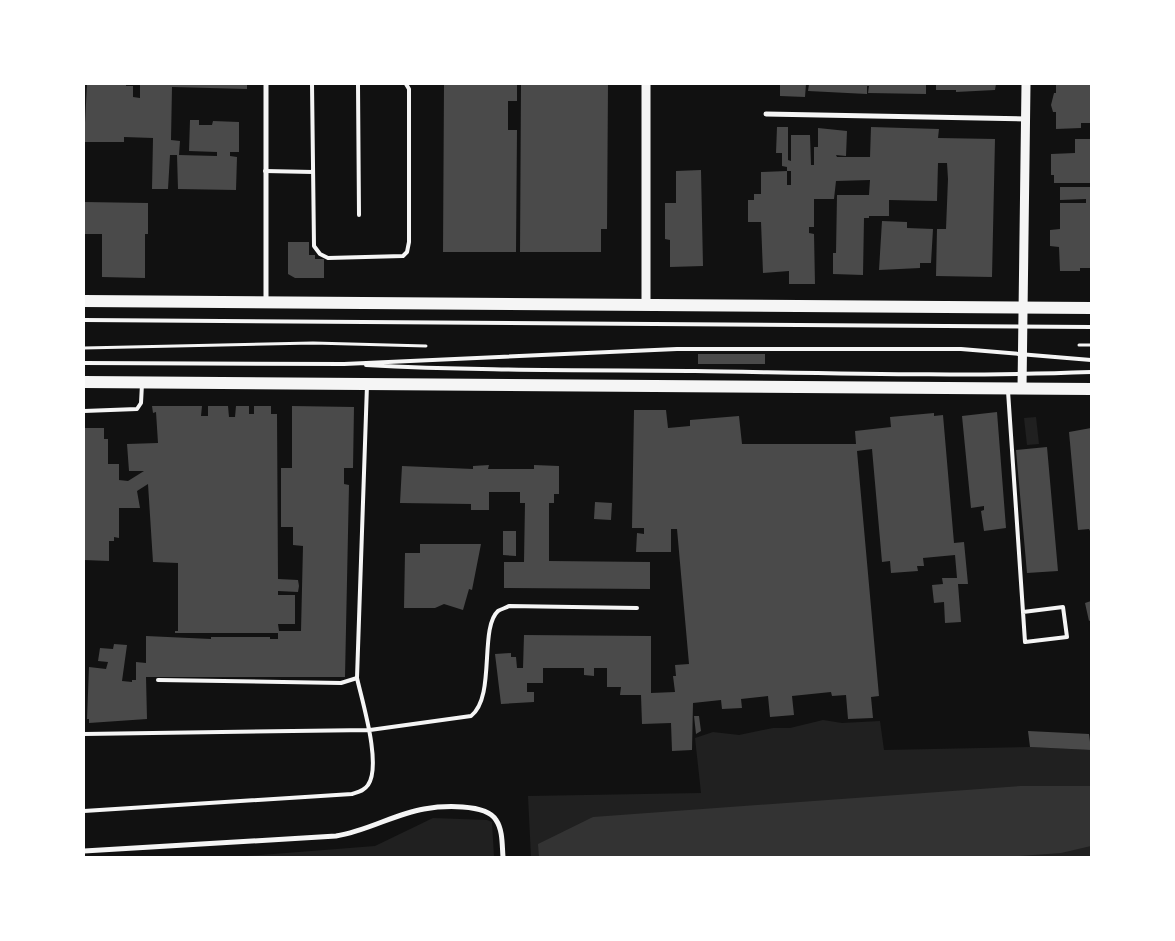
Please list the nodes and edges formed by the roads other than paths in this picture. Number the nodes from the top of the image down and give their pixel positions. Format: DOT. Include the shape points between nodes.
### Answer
graph roads {
  1 [pos="266,84"];
  2 [pos="312,84"];
  3 [pos="358,84"];
  4 [pos="406,84"];
  5 [pos="646,84"];
  6 [pos="1026,84"];
  7 [pos="766,114"];
  8 [pos="1026,119"];
  9 [pos="265,171"];
  10 [pos="313,172"];
  11 [pos="359,215"];
  12 [pos="84,301"];
  13 [pos="266,303"];
  14 [pos="646,305"];
  15 [pos="1023,307"];
  16 [pos="1091,308"];
  17 [pos="85,320"];
  18 [pos="1023,326"];
  19 [pos="1091,327"];
  20 [pos="1022,354"];
  21 [pos="1091,360"];
  22 [pos="84,363"];
  23 [pos="344,364"];
  24 [pos="1091,372"];
  25 [pos="1022,374"];
  26 [pos="84,382"];
  27 [pos="142,382"];
  28 [pos="367,385"];
  29 [pos="1008,389"];
  30 [pos="1022,389"];
  31 [pos="1091,389"];
  32 [pos="84,411"];
  33 [pos="637,608"];
  34 [pos="1023,612"];
  35 [pos="357,678"];
  36 [pos="158,680"];
  37 [pos="370,730"];
  38 [pos="84,734"];
  39 [pos="84,812"];
  40 [pos="84,851"];
  41 [pos="503,857"];
  1 -- 9 [label="street"];
  2 -- 10 [label="lane"];
  3 -- 11 [label="lane"];
  4 -- 10 [label="lane" via="409,88 410,242 407,252 402,256 328,258 320,254 314,246"];
  5 -- 14 [label="street"];
  6 -- 8 [label="street"];
  7 -- 8 [label="street"];
  8 -- 15 [label="street"];
  9 -- 10 [label="lane"];
  9 -- 13 [label="street"];
  12 -- 13 [label="main road"];
  13 -- 14 [label="main road"];
  14 -- 15 [label="main road"];
  15 -- 16 [label="main road"];
  15 -- 18 [label="street"];
  17 -- 18 [label="lane"];
  18 -- 19 [label="lane"];
  18 -- 20 [label="street"];
  20 -- 21 [label="lane"];
  20 -- 23 [label="lane" via="961,349 677,349"];
  20 -- 25 [label="street"];
  22 -- 23 [label="lane"];
  23 -- 25 [label="lane" via="463,371"];
  24 -- 25 [label="lane"];
  25 -- 30 [label="street"];
  26 -- 27 [label="main road"];
  27 -- 28 [label="main road"];
  27 -- 32 [label="lane" via="141,403 137,409"];
  28 -- 29 [label="main road"];
  28 -- 35 [label="lane"];
  29 -- 30 [label="main road"];
  29 -- 34 [label="lane"];
  30 -- 31 [label="main road"];
  33 -- 37 [label="lane" via="509,606 494,618 483,696 476,712 471,716 436,722"];
  34 -- 34 [label="lane" via="1025,642 1067,637 1064,607"];
  35 -- 36 [label="lane" via="341,683"];
  35 -- 37 [label="lane"];
  37 -- 38 [label="lane"];
  37 -- 39 [label="lane" via="372,778 362,791 352,794"];
  40 -- 41 [label="street" via="336,836 358,832 423,809 456,807 483,810 495,818"];
}
